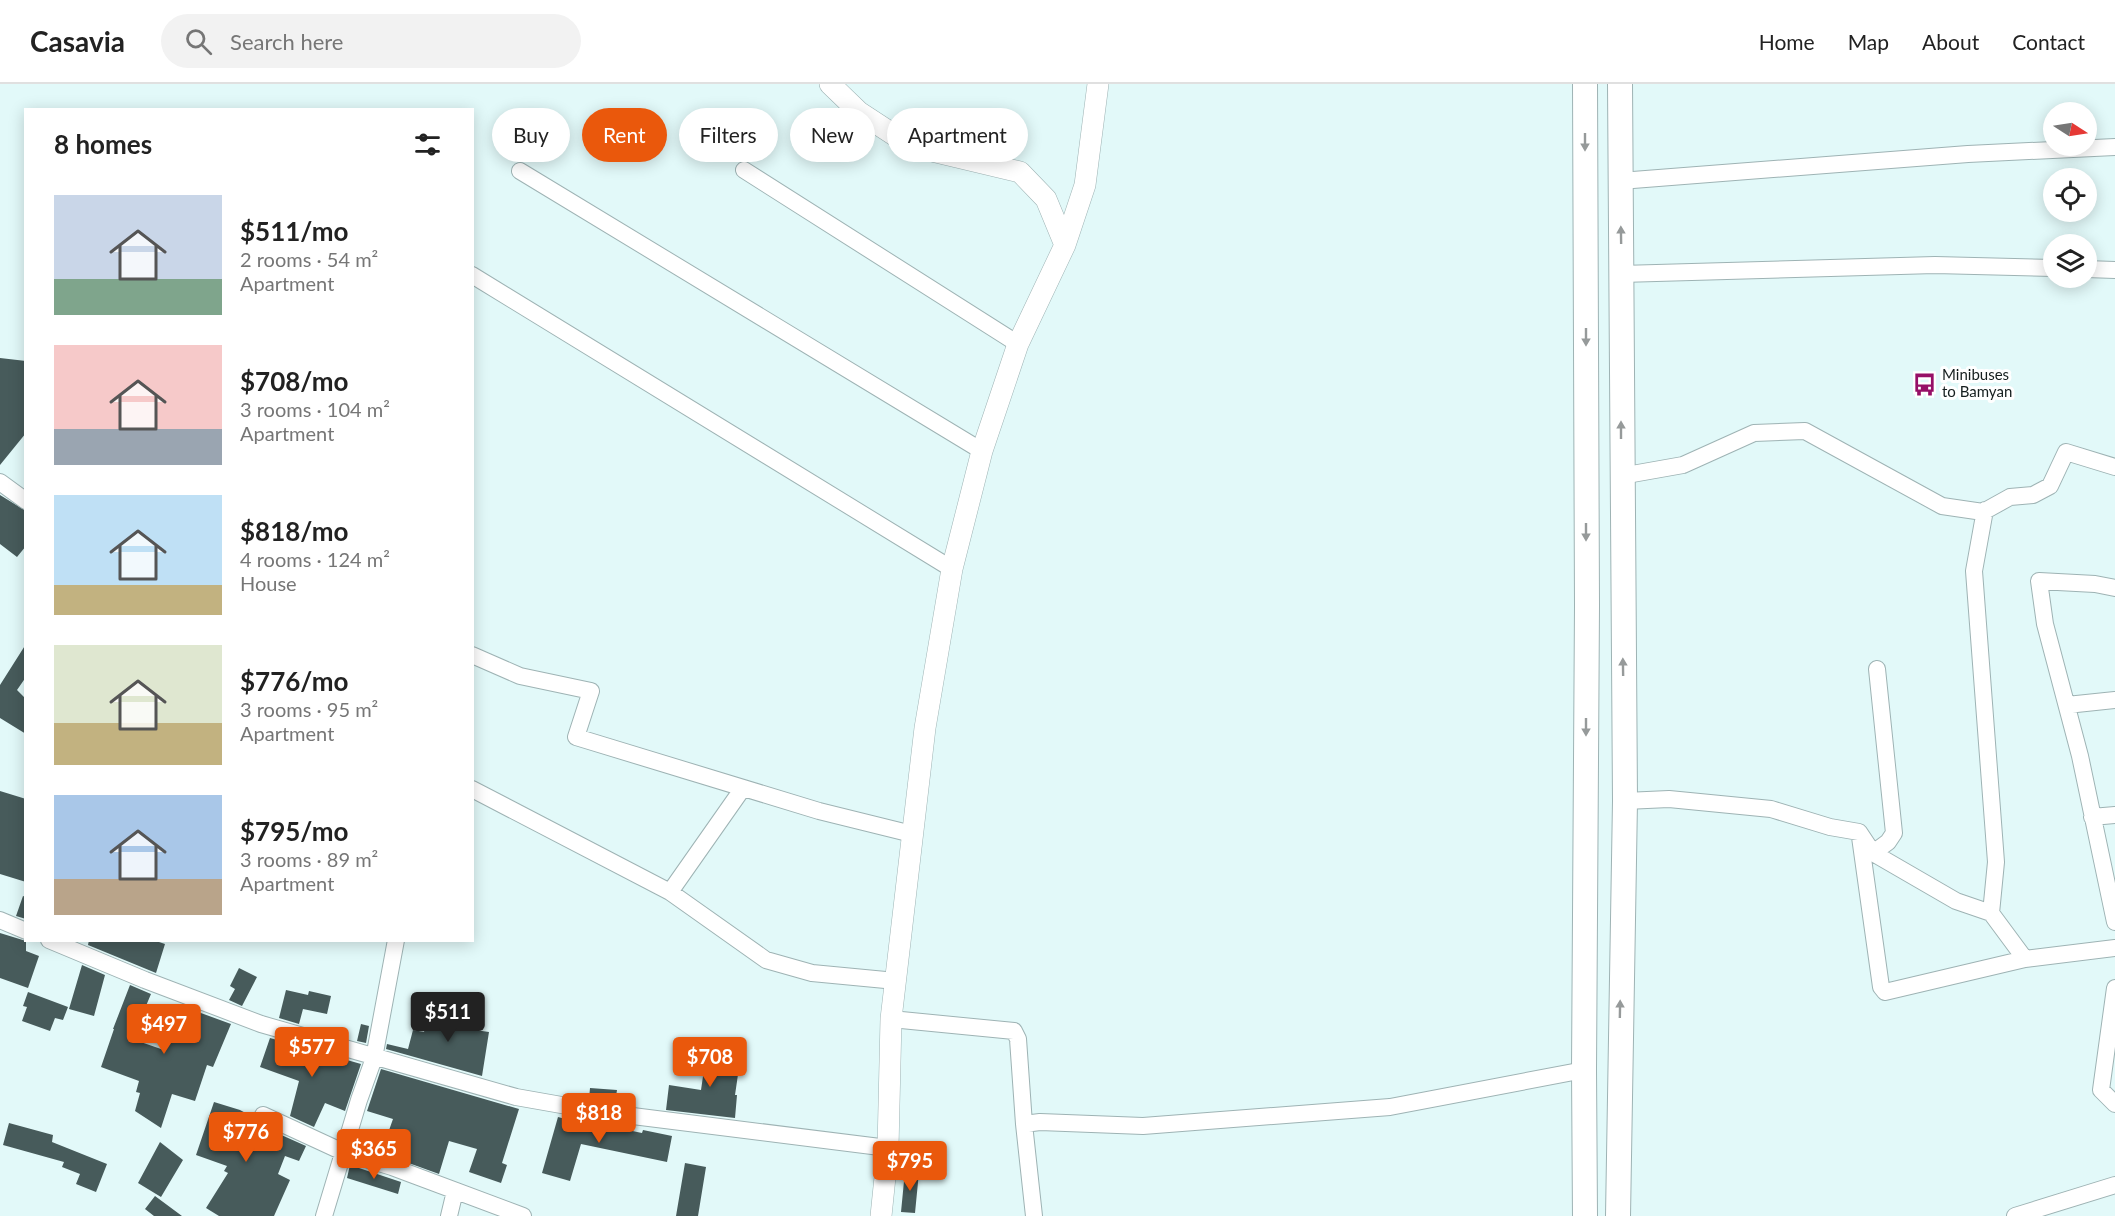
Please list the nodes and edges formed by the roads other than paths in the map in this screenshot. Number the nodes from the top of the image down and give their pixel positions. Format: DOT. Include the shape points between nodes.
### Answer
graph roads {
  1 [pos="830,84"];
  2 [pos="1098,84"];
  3 [pos="1585,84"];
  4 [pos="1620,84"];
  5 [pos="2115,147"];
  6 [pos="744,170"];
  7 [pos="520,171"];
  8 [pos="1620,181"];
  9 [pos="1065,245"];
  10 [pos="2043,268"];
  11 [pos="2097,269"];
  12 [pos="2115,270"];
  13 [pos="1622,274"];
  14 [pos="474,276"];
  15 [pos="1018,344"];
  16 [pos="982,451"];
  17 [pos="2115,467"];
  18 [pos="1621,476"];
  19 [pos="0,482"];
  20 [pos="24,500"];
  21 [pos="1985,510"];
  22 [pos="952,569"];
  23 [pos="2115,588"];
  24 [pos="474,655"];
  25 [pos="1877,669"];
  26 [pos="2115,700"];
  27 [pos="2067,705"];
  28 [pos="743,788"];
  29 [pos="474,790"];
  30 [pos="1625,801"];
  31 [pos="2115,815"];
  32 [pos="2092,817"];
  33 [pos="1859,832"];
  34 [pos="912,834"];
  35 [pos="1873,853"];
  36 [pos="670,892"];
  37 [pos="1991,914"];
  38 [pos="0,920"];
  39 [pos="2115,922"];
  40 [pos="24,930"];
  41 [pos="54,942"];
  42 [pos="396,942"];
  43 [pos="2115,948"];
  44 [pos="2025,959"];
  45 [pos="896,981"];
  46 [pos="2115,988"];
  47 [pos="891,1019"];
  48 [pos="374,1058"];
  49 [pos="1584,1070"];
  50 [pos="2108,1088"];
  51 [pos="2115,1104"];
  52 [pos="263,1115"];
  53 [pos="1024,1124"];
  54 [pos="888,1148"];
  55 [pos="343,1152"];
  56 [pos="2115,1185"];
  57 [pos="455,1191"];
  58 [pos="324,1216"];
  59 [pos="449,1216"];
  60 [pos="523,1216"];
  61 [pos="881,1216"];
  62 [pos="1034,1216"];
  63 [pos="1585,1216"];
  64 [pos="1618,1216"];
  65 [pos="2015,1216"];
  1 -- 9 [label="street" via="859,112 911,146 1020,172 1046,199"];
  2 -- 9 [label="street" via="1085,185"];
  3 -- 49 [label="main road, one-way"];
  4 -- 8 [label="main road"];
  5 -- 8 [label="street" via="1968,154"];
  6 -- 15 [label="street"];
  7 -- 16 [label="street"];
  13 -- 8 [label="main road, one-way"];
  9 -- 15 [label="street"];
  10 -- 13 [label="street" via="1935,265"];
  11 -- 12 [label="street"];
  18 -- 13 [label="main road, one-way"];
  14 -- 22 [label="street"];
  15 -- 16 [label="street"];
  16 -- 22 [label="street"];
  17 -- 21 [label="street" via="2066,452 2050,486 2033,495 2010,497"];
  18 -- 21 [label="street" via="1683,465 1754,433 1805,431 1942,506"];
  30 -- 18 [label="main road, one-way"];
  19 -- 20 [label="street"];
  21 -- 37 [label="street" via="1974,572 1996,862"];
  22 -- 34 [label="street"];
  23 -- 27 [label="street" via="2039,581"];
  24 -- 28 [label="street" via="520,676 591,691 576,737"];
  25 -- 35 [label="street" via="1894,833"];
  26 -- 27 [label="street"];
  27 -- 32 [label="street"];
  28 -- 34 [label="street"];
  28 -- 36 [label="street"];
  29 -- 36 [label="street"];
  30 -- 33 [label="street" via="1669,799 1771,809"];
  64 -- 30 [label="main road, one-way"];
  31 -- 32 [label="street"];
  32 -- 39 [label="street"];
  33 -- 35 [label="street"];
  33 -- 44 [label="street" via="1881,987 1885,992"];
  34 -- 45 [label="street"];
  35 -- 37 [label="street" via="1956,901"];
  36 -- 45 [label="street" via="766,960 812,973"];
  37 -- 44 [label="street"];
  38 -- 40 [label="street"];
  41 -- 48 [label="street" via="261,1024"];
  42 -- 48 [label="street"];
  43 -- 44 [label="street"];
  45 -- 47 [label="street"];
  46 -- 50 [label="street"];
  47 -- 53 [label="street" via="1014,1031 1018,1039"];
  47 -- 54 [label="street"];
  48 -- 54 [label="street" via="516,1097 601,1112"];
  48 -- 55 [label="street"];
  49 -- 53 [label="street" via="1390,1107 1143,1126"];
  49 -- 63 [label="main road"];
  50 -- 51 [label="street"];
  52 -- 55 [label="street"];
  53 -- 62 [label="street"];
  54 -- 61 [label="street"];
  55 -- 57 [label="street"];
  55 -- 58 [label="street"];
  56 -- 65 [label="street"];
  57 -- 59 [label="street"];
  57 -- 60 [label="street"];
}
